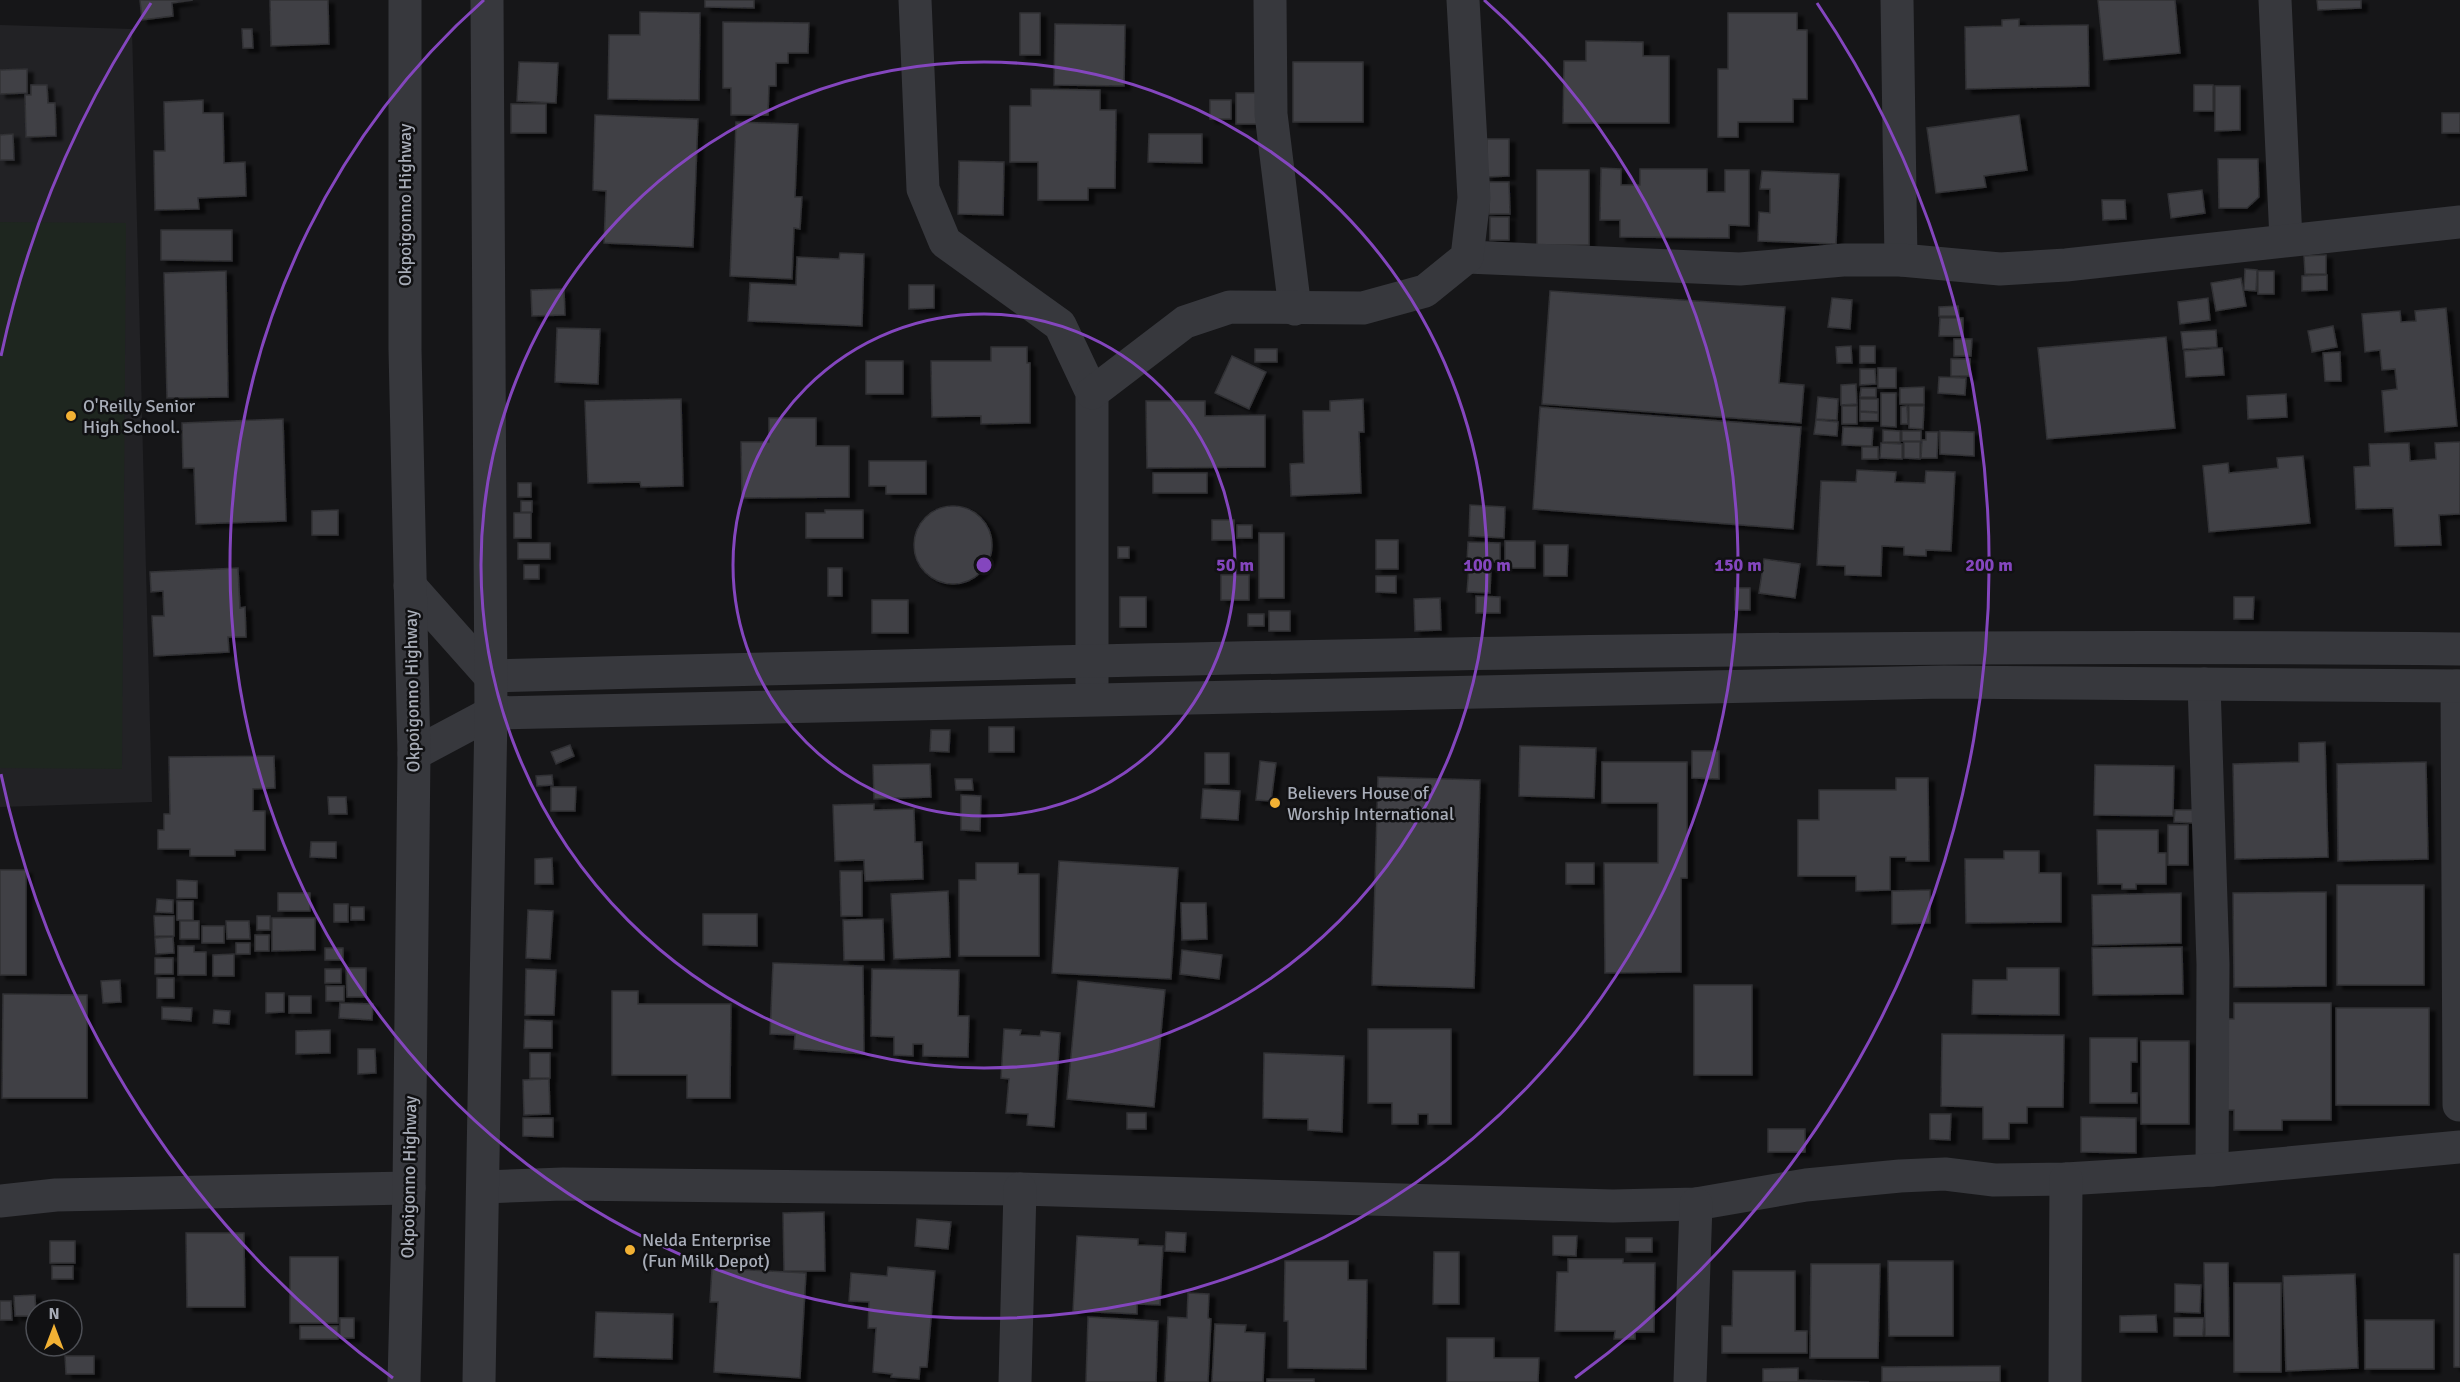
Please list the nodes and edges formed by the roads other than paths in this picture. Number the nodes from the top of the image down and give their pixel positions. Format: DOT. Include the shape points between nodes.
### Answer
graph roads {
  1 [pos="405,0"];
  2 [pos="487,0"];
  3 [pos="915,0"];
  4 [pos="1270,0"];
  5 [pos="1463,0"];
  6 [pos="1897,0"];
  7 [pos="2275,0"];
  8 [pos="2460,222"];
  9 [pos="2286,240"];
  10 [pos="1467,257"];
  11 [pos="1901,261"];
  12 [pos="1295,309"];
  13 [pos="1092,393"];
  14 [pos="411,586"];
  15 [pos="2460,650"];
  16 [pos="1091,661"];
  17 [pos="490,676"];
  18 [pos="2204,684"];
  19 [pos="2459,686"];
  20 [pos="1093,700"];
  21 [pos="491,713"];
  22 [pos="414,754"];
  23 [pos="2459,1105"];
  24 [pos="2460,1147"];
  25 [pos="2212,1170"];
  26 [pos="2066,1179"];
  27 [pos="483,1187"];
  28 [pos="409,1188"];
  29 [pos="1020,1189"];
  30 [pos="0,1201"];
  31 [pos="1696,1204"];
  32 [pos="404,1382"];
  33 [pos="479,1382"];
  34 [pos="1015,1382"];
  35 [pos="1690,1382"];
  36 [pos="2065,1382"];
  1 -- 14 [label="street, Okpoigonno Highway" via="405,349"];
  2 -- 17 [label="street"];
  3 -- 13 [label="street" via="923,189 945,242 1060,325"];
  4 -- 12 [label="street" via="1271,114"];
  5 -- 10 [label="street" via="1474,198"];
  6 -- 11 [label="street"];
  7 -- 9 [label="street"];
  8 -- 9 [label="street"];
  9 -- 11 [label="street" via="2000,269"];
  10 -- 11 [label="street" via="1740,269"];
  10 -- 12 [label="street" via="1425,291 1363,308"];
  12 -- 13 [label="street" via="1230,307 1185,322"];
  13 -- 16 [label="street"];
  14 -- 17 [label="street"];
  14 -- 22 [label="street, Okpoigonno Highway"];
  15 -- 16 [label="street" via="1945,648"];
  16 -- 17 [label="street"];
  16 -- 20 [label="street"];
  17 -- 21 [label="street"];
  18 -- 19 [label="street"];
  18 -- 20 [label="street" via="1932,682"];
  18 -- 25 [label="street" via="2213,964"];
  19 -- 23 [label="street"];
  20 -- 21 [label="street"];
  21 -- 22 [label="street"];
  21 -- 27 [label="street"];
  22 -- 28 [label="street, Okpoigonno Highway"];
  24 -- 25 [label="street"];
  25 -- 26 [label="street"];
  26 -- 31 [label="street" via="1900,1176 1806,1185"];
  26 -- 36 [label="street"];
  27 -- 29 [label="street" via="562,1184"];
  27 -- 33 [label="street"];
  28 -- 30 [label="street" via="56,1196"];
  28 -- 32 [label="street, Okpoigonno Highway"];
  29 -- 31 [label="street" via="1613,1206"];
  29 -- 34 [label="street"];
  31 -- 35 [label="street"];
}
